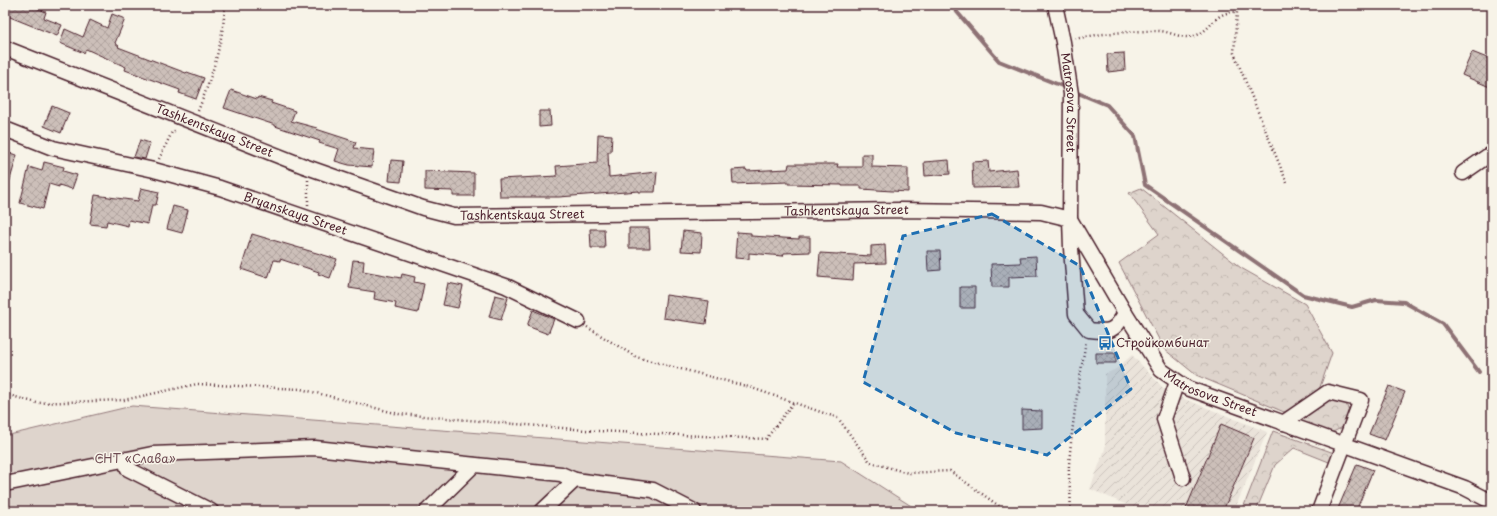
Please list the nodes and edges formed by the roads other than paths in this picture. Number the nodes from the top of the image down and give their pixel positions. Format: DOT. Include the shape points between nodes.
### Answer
graph roads {
  1 [pos="1055,5"];
  2 [pos="5,48"];
  3 [pos="5,129"];
  4 [pos="1492,153"];
  5 [pos="1463,173"];
  6 [pos="1070,219"];
  7 [pos="1125,314"];
  8 [pos="578,321"];
  9 [pos="1178,382"];
  10 [pos="1283,423"];
  11 [pos="1344,445"];
  12 [pos="124,459"];
  13 [pos="474,465"];
  14 [pos="1183,478"];
  15 [pos="575,480"];
  16 [pos="5,484"];
  17 [pos="1492,502"];
  18 [pos="211,511"];
  19 [pos="427,511"];
  20 [pos="542,511"];
  21 [pos="694,511"];
  22 [pos="1319,511"];
  1 -- 6 [label="street, Matrosova Street" via="1071,94"];
  2 -- 6 [label="street, Tashkentskaya Street" via="304,166 423,208 454,216 901,210 1040,212"];
  3 -- 8 [label="street, Bryanskaya Street" via="53,148 154,170 220,188 506,286"];
  4 -- 5 [label="street"];
  6 -- 7 [label="street, Matrosova Street"];
  6 -- 7 [label="street" via="1076,314 1089,330 1105,331 1118,326"];
  7 -- 9 [label="street, Matrosova Street" via="1161,370"];
  9 -- 10 [label="street, Matrosova Street" via="1187,388"];
  9 -- 14 [label="street" via="1164,419"];
  10 -- 11 [label="street, Matrosova Street"];
  10 -- 11 [label="street" via="1328,392 1361,400"];
  11 -- 17 [label="street, Matrosova Street" via="1465,488"];
  11 -- 22 [label="street"];
  12 -- 13 [label="street" via="152,454 315,448"];
  12 -- 16 [label="street"];
  12 -- 18 [label="street" via="128,469"];
  13 -- 15 [label="street" via="561,474"];
  13 -- 19 [label="street"];
  15 -- 20 [label="street"];
  15 -- 21 [label="street" via="653,490"];
}
